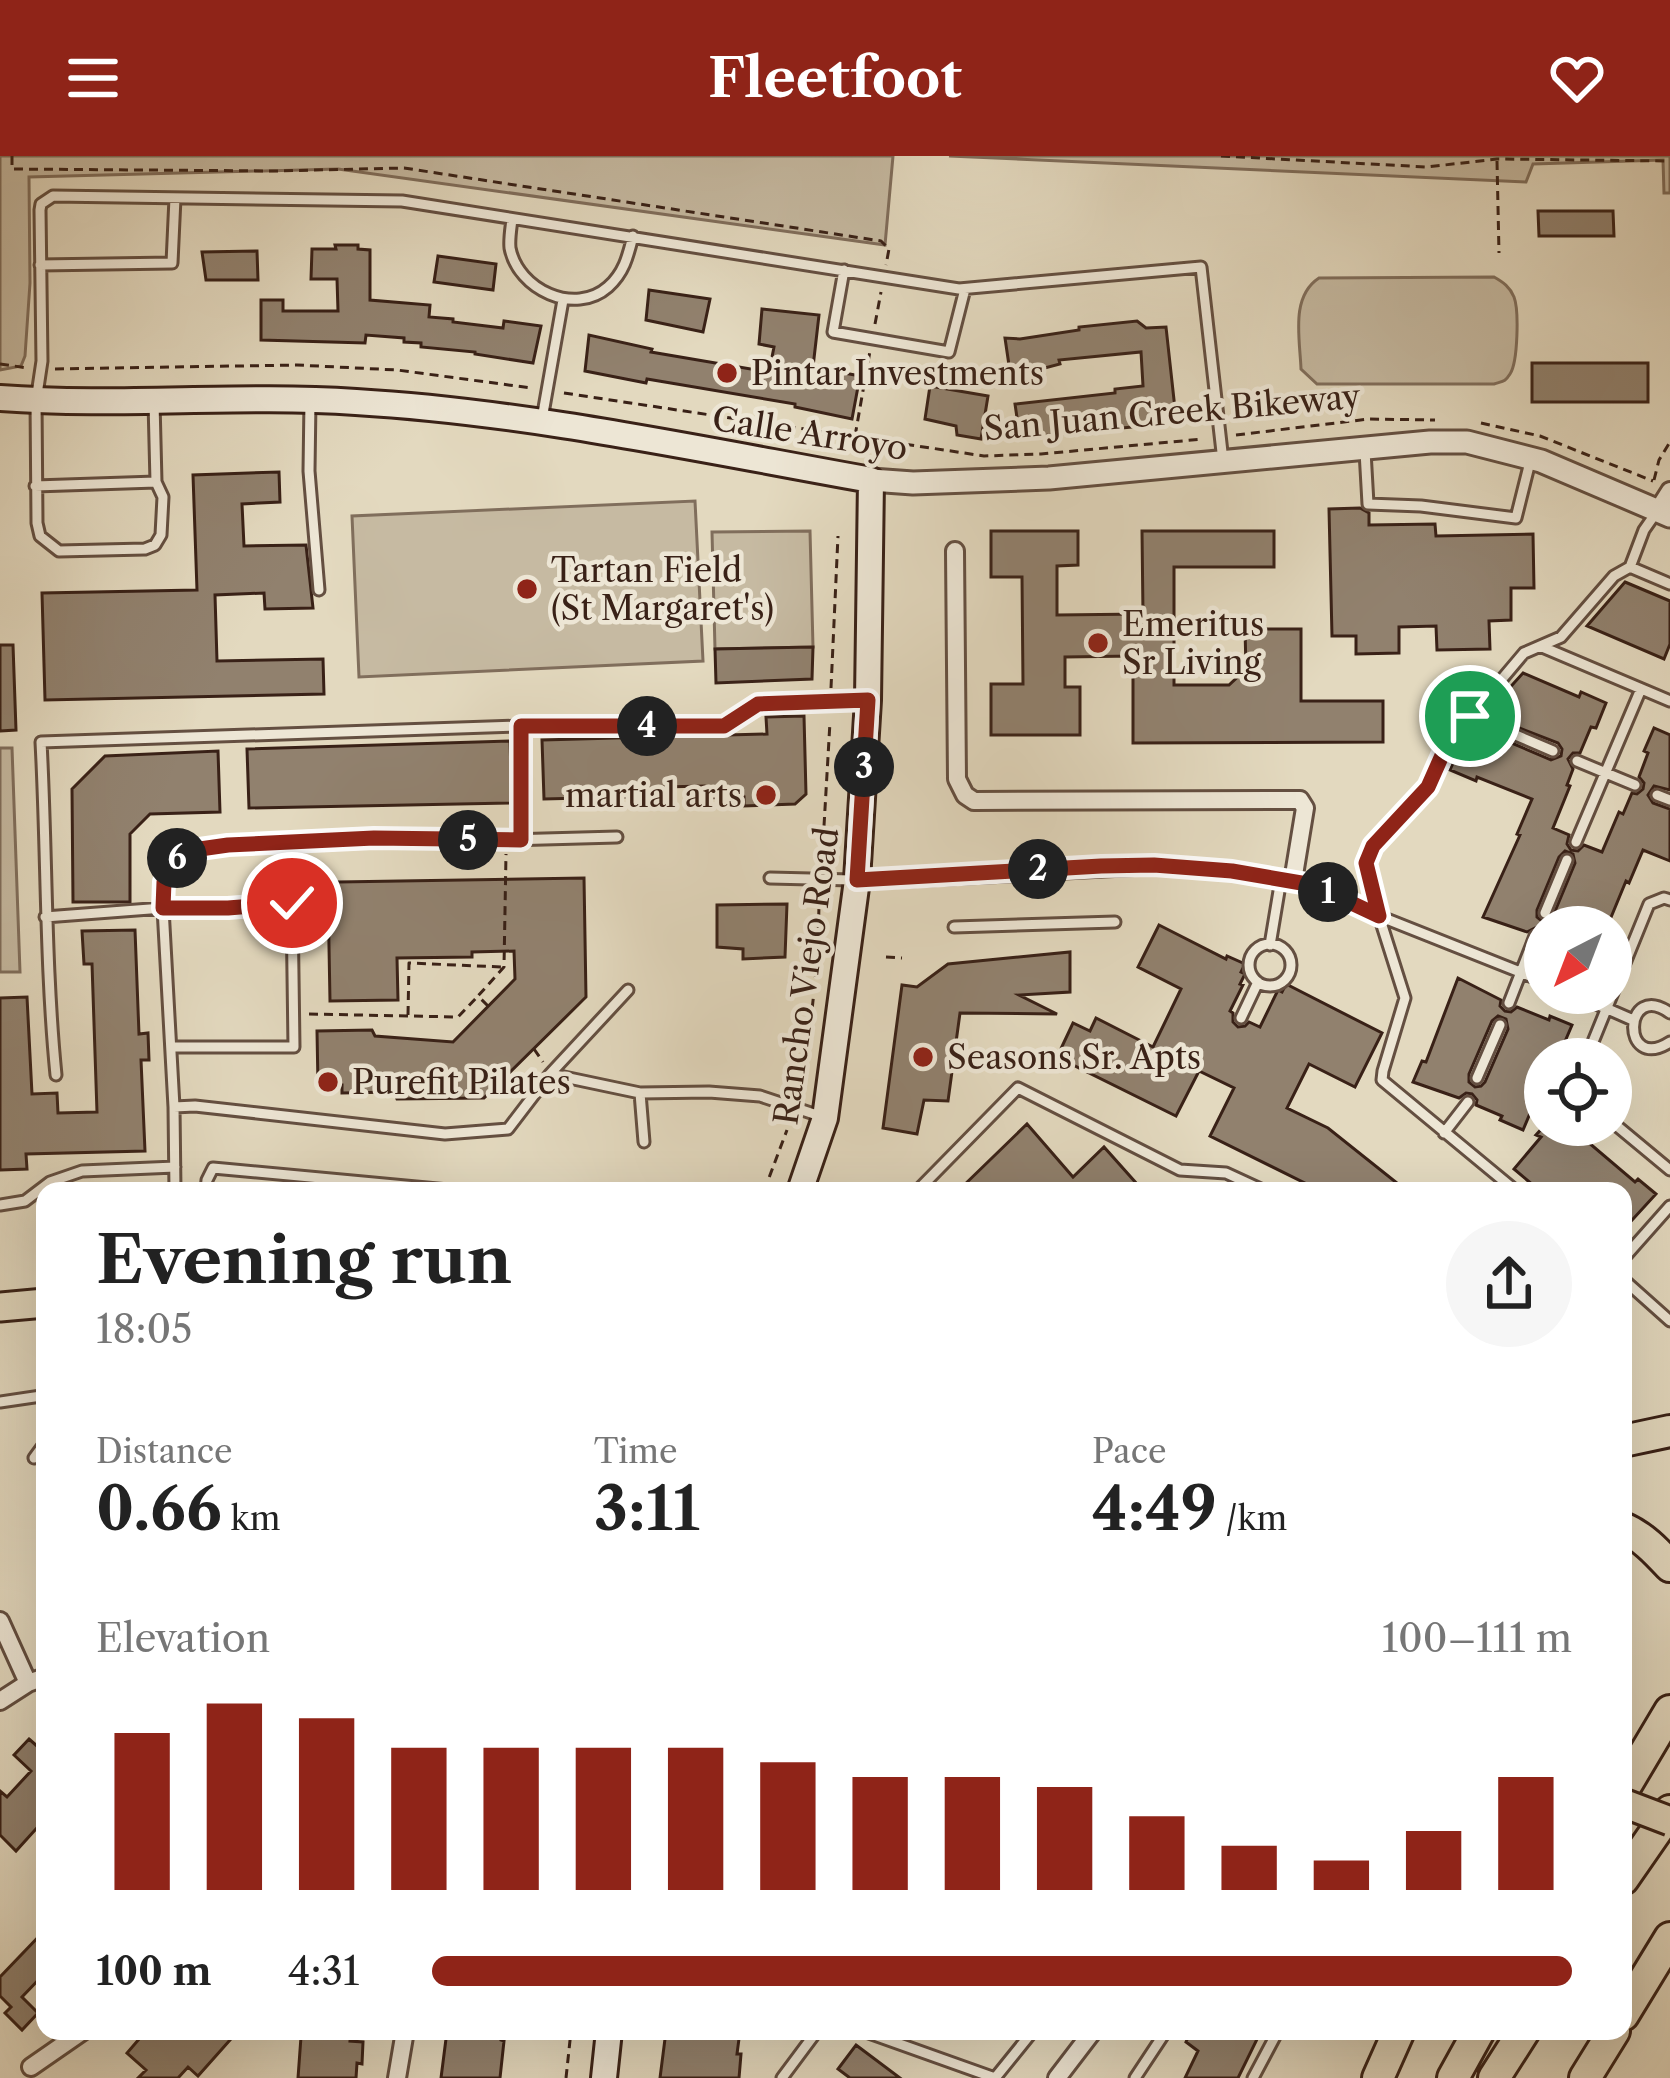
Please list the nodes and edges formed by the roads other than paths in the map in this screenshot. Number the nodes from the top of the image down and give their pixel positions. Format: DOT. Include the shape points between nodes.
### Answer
graph roads {
  1 [pos="175,198"];
  2 [pos="512,219"];
  3 [pos="633,236"];
  4 [pos="40,265"];
  5 [pos="844,270"];
  6 [pos="965,289"];
  7 [pos="563,300"];
  8 [pos="0,398"];
  9 [pos="36,400"];
  10 [pos="310,400"];
  11 [pos="154,402"];
  12 [pos="542,424"];
  13 [pos="1364,448"];
  14 [pos="1531,458"];
  15 [pos="1223,461"];
  16 [pos="871,480"];
  17 [pos="155,482"];
  18 [pos="35,486"];
  19 [pos="1666,506"];
  20 [pos="955,551"];
  21 [pos="1630,567"];
  22 [pos="1670,584"];
  23 [pos="319,590"];
  24 [pos="1540,646"];
  25 [pos="1641,689"];
  26 [pos="868,700"];
  27 [pos="1670,701"];
  28 [pos="1470,716"];
  29 [pos="1486,723"];
  30 [pos="521,726"];
  31 [pos="1511,733"];
  32 [pos="1553,751"];
  33 [pos="1576,761"];
  34 [pos="1605,773"];
  35 [pos="1635,785"];
  36 [pos="1658,795"];
  37 [pos="1670,800"];
  38 [pos="617,836"];
  39 [pos="521,840"];
  40 [pos="1576,842"];
  41 [pos="1568,860"];
  42 [pos="770,878"];
  43 [pos="857,880"];
  44 [pos="1287,880"];
  45 [pos="1670,901"];
  46 [pos="1548,906"];
  47 [pos="163,908"];
  48 [pos="1379,916"];
  49 [pos="45,917"];
  50 [pos="1115,922"];
  51 [pos="954,927"];
  52 [pos="1270,944"];
  53 [pos="1632,945"];
  54 [pos="1524,964"];
  55 [pos="1521,972"];
  56 [pos="1524,973"];
  57 [pos="1258,982"];
  58 [pos="628,990"];
  59 [pos="1509,1003"];
  60 [pos="1670,1013"];
  61 [pos="1620,1014"];
  62 [pos="1241,1018"];
  63 [pos="1633,1020"];
  64 [pos="1500,1025"];
  65 [pos="1670,1042"];
  66 [pos="171,1047"];
  67 [pos="550,1073"];
  68 [pos="56,1075"];
  69 [pos="1477,1078"];
  70 [pos="640,1093"];
  71 [pos="1468,1102"];
  72 [pos="174,1107"];
  73 [pos="825,1118"];
  74 [pos="1444,1133"];
  75 [pos="1632,1138"];
  76 [pos="644,1142"];
  77 [pos="175,1167"];
  78 [pos="1670,1170"];
  79 [pos="52,1182"];
  80 [pos="175,1182"];
  81 [pos="207,1182"];
  82 [pos="363,1182"];
  83 [pos="803,1182"];
  84 [pos="926,1182"];
  85 [pos="1246,1182"];
  86 [pos="1505,1182"];
  87 [pos="36,1193"];
  88 [pos="0,1204"];
  89 [pos="1670,1206"];
  90 [pos="1632,1249"];
  91 [pos="1632,1287"];
  92 [pos="36,1304"];
  93 [pos="0,1307"];
  94 [pos="1670,1321"];
  95 [pos="36,1397"];
  96 [pos="0,1402"];
  97 [pos="1670,1431"];
  98 [pos="1632,1439"];
  99 [pos="36,1455"];
  100 [pos="34,1458"];
  101 [pos="1632,1534"];
  102 [pos="1670,1566"];
  103 [pos="0,1621"];
  104 [pos="36,1680"];
  105 [pos="0,1701"];
  106 [pos="1670,1712"];
  107 [pos="1632,1775"];
  108 [pos="1632,1806"];
  109 [pos="1670,1810"];
  110 [pos="1670,1821"];
  111 [pos="1632,1866"];
  112 [pos="1670,1938"];
  113 [pos="1632,2000"];
  114 [pos="70,2040"];
  115 [pos="403,2040"];
  116 [pos="608,2040"];
  117 [pos="810,2040"];
  118 [pos="888,2040"];
  119 [pos="1026,2040"];
  120 [pos="1088,2040"];
  121 [pos="1160,2040"];
  122 [pos="1273,2040"];
  123 [pos="1395,2040"];
  124 [pos="1473,2040"];
  125 [pos="1518,2040"];
  126 [pos="1608,2040"];
  127 [pos="32,2067"];
  128 [pos="1066,2076"];
  129 [pos="397,2078"];
  130 [pos="604,2078"];
  131 [pos="782,2078"];
  132 [pos="995,2078"];
  133 [pos="1135,2078"];
  134 [pos="1253,2078"];
  135 [pos="1378,2078"];
  136 [pos="1453,2078"];
  137 [pos="1494,2078"];
  138 [pos="1585,2078"];
  1 -- 2 [label="lane" via="402,201"];
  1 -- 4 [label="lane" via="172,262"];
  1 -- 4 [label="lane" via="46,198"];
  2 -- 3 [label="lane"];
  2 -- 7 [label="lane" via="517,265"];
  3 -- 5 [label="lane"];
  3 -- 7 [label="lane" via="626,264 604,291"];
  4 -- 9 [label="lane"];
  5 -- 6 [label="lane"];
  5 -- 6 [label="lane" via="833,332 872,340 949,352"];
  6 -- 15 [label="lane" via="1201,267"];
  7 -- 12 [label="lane"];
  8 -- 9 [label="main road, Calle Arroyo"];
  9 -- 11 [label="main road, Calle Arroyo"];
  9 -- 18 [label="lane"];
  10 -- 11 [label="main road, Calle Arroyo"];
  10 -- 12 [label="main road, Calle Arroyo"];
  10 -- 23 [label="lane"];
  11 -- 17 [label="lane"];
  12 -- 16 [label="main road, Calle Arroyo"];
  13 -- 14 [label="street, Calle Arroyo" via="1467,442"];
  13 -- 14 [label="lane" via="1368,504 1516,518"];
  13 -- 15 [label="street, Calle Arroyo"];
  14 -- 19 [label="street, Calle Arroyo"];
  15 -- 16 [label="street, Calle Arroyo" via="984,482"];
  16 -- 26 [label="main road, Rancho Viejo Road"];
  17 -- 18 [label="lane"];
  17 -- 18 [label="lane" via="163,497 161,535 146,549 59,551 40,536"];
  19 -- 21 [label="lane" via="1644,530"];
  20 -- 44 [label="street" via="957,779 964,795 1300,800 1305,808"];
  21 -- 22 [label="lane"];
  21 -- 24 [label="lane" via="1561,637"];
  24 -- 25 [label="lane"];
  24 -- 28 [label="lane" via="1524,653"];
  25 -- 27 [label="lane"];
  25 -- 34 [label="lane"];
  26 -- 30 [label="lane" via="758,704 724,726"];
  26 -- 43 [label="main road, Rancho Viejo Road"];
  28 -- 29 [label="lane"];
  28 -- 48 [label="lane" via="1428,787 1373,846 1366,863"];
  30 -- 39 [label="lane"];
  30 -- 49 [label="lane" via="41,742"];
  31 -- 32 [label="lane"];
  33 -- 34 [label="lane"];
  34 -- 35 [label="lane"];
  34 -- 40 [label="lane"];
  36 -- 37 [label="lane"];
  38 -- 39 [label="lane"];
  39 -- 47 [label="lane" via="374,838 200,849 178,856 164,882"];
  41 -- 46 [label="lane"];
  42 -- 43 [label="lane"];
  43 -- 44 [label="street" via="1154,865"];
  43 -- 73 [label="main road, Rancho Viejo Road"];
  44 -- 48 [label="street"];
  44 -- 52 [label="lane"];
  45 -- 53 [label="lane" via="1649,904"];
  47 -- 49 [label="lane"];
  47 -- 66 [label="lane"];
  47 -- 66 [label="lane" via="292,903 295,1047"];
  48 -- 55 [label="lane"];
  48 -- 74 [label="lane" via="1405,998 1382,1080"];
  49 -- 68 [label="lane"];
  50 -- 51 [label="lane"];
  52 -- 57 [label="lane" via="1250,958"];
  52 -- 57 [label="lane" via="1284,949 1291,969 1277,985"];
  54 -- 55 [label="lane"];
  55 -- 56 [label="lane"];
  55 -- 59 [label="lane"];
  57 -- 62 [label="lane"];
  58 -- 67 [label="lane"];
  60 -- 63 [label="lane" via="1648,1006"];
  61 -- 63 [label="lane"];
  63 -- 65 [label="lane" via="1643,1046"];
  64 -- 69 [label="lane"];
  66 -- 72 [label="lane"];
  67 -- 70 [label="lane"];
  67 -- 72 [label="lane" via="508,1130 446,1134"];
  70 -- 73 [label="lane" via="760,1096"];
  70 -- 76 [label="lane"];
  71 -- 74 [label="lane"];
  72 -- 77 [label="lane"];
  73 -- 83 [label="main road, Rancho Viejo Road"];
  74 -- 86 [label="lane"];
  75 -- 78 [label="lane"];
  77 -- 79 [label="lane" via="82,1171"];
  77 -- 80 [label="lane"];
  81 -- 82 [label="lane" via="213,1168"];
  84 -- 85 [label="lane" via="1018,1088 1180,1170"];
  87 -- 88 [label="lane"];
  89 -- 90 [label="lane"];
  91 -- 94 [label="lane"];
  92 -- 93 [label="main road"];
  95 -- 96 [label="lane"];
  97 -- 98 [label="highway"];
  99 -- 100 [label="lane"];
  101 -- 102 [label="highway"];
  103 -- 104 [label="street"];
  104 -- 105 [label="street"];
  106 -- 107 [label="highway"];
  108 -- 110 [label="main road, bridge"];
  109 -- 111 [label="highway"];
  112 -- 113 [label="highway"];
  114 -- 127 [label="street"];
  115 -- 129 [label="street"];
  116 -- 130 [label="main road"];
  117 -- 131 [label="lane"];
  118 -- 132 [label="lane"];
  119 -- 132 [label="lane"];
  120 -- 128 [label="street"];
  121 -- 133 [label="lane"];
  122 -- 134 [label="lane"];
  123 -- 135 [label="highway"];
  124 -- 136 [label="highway"];
  125 -- 137 [label="highway"];
  126 -- 138 [label="highway"];
}
